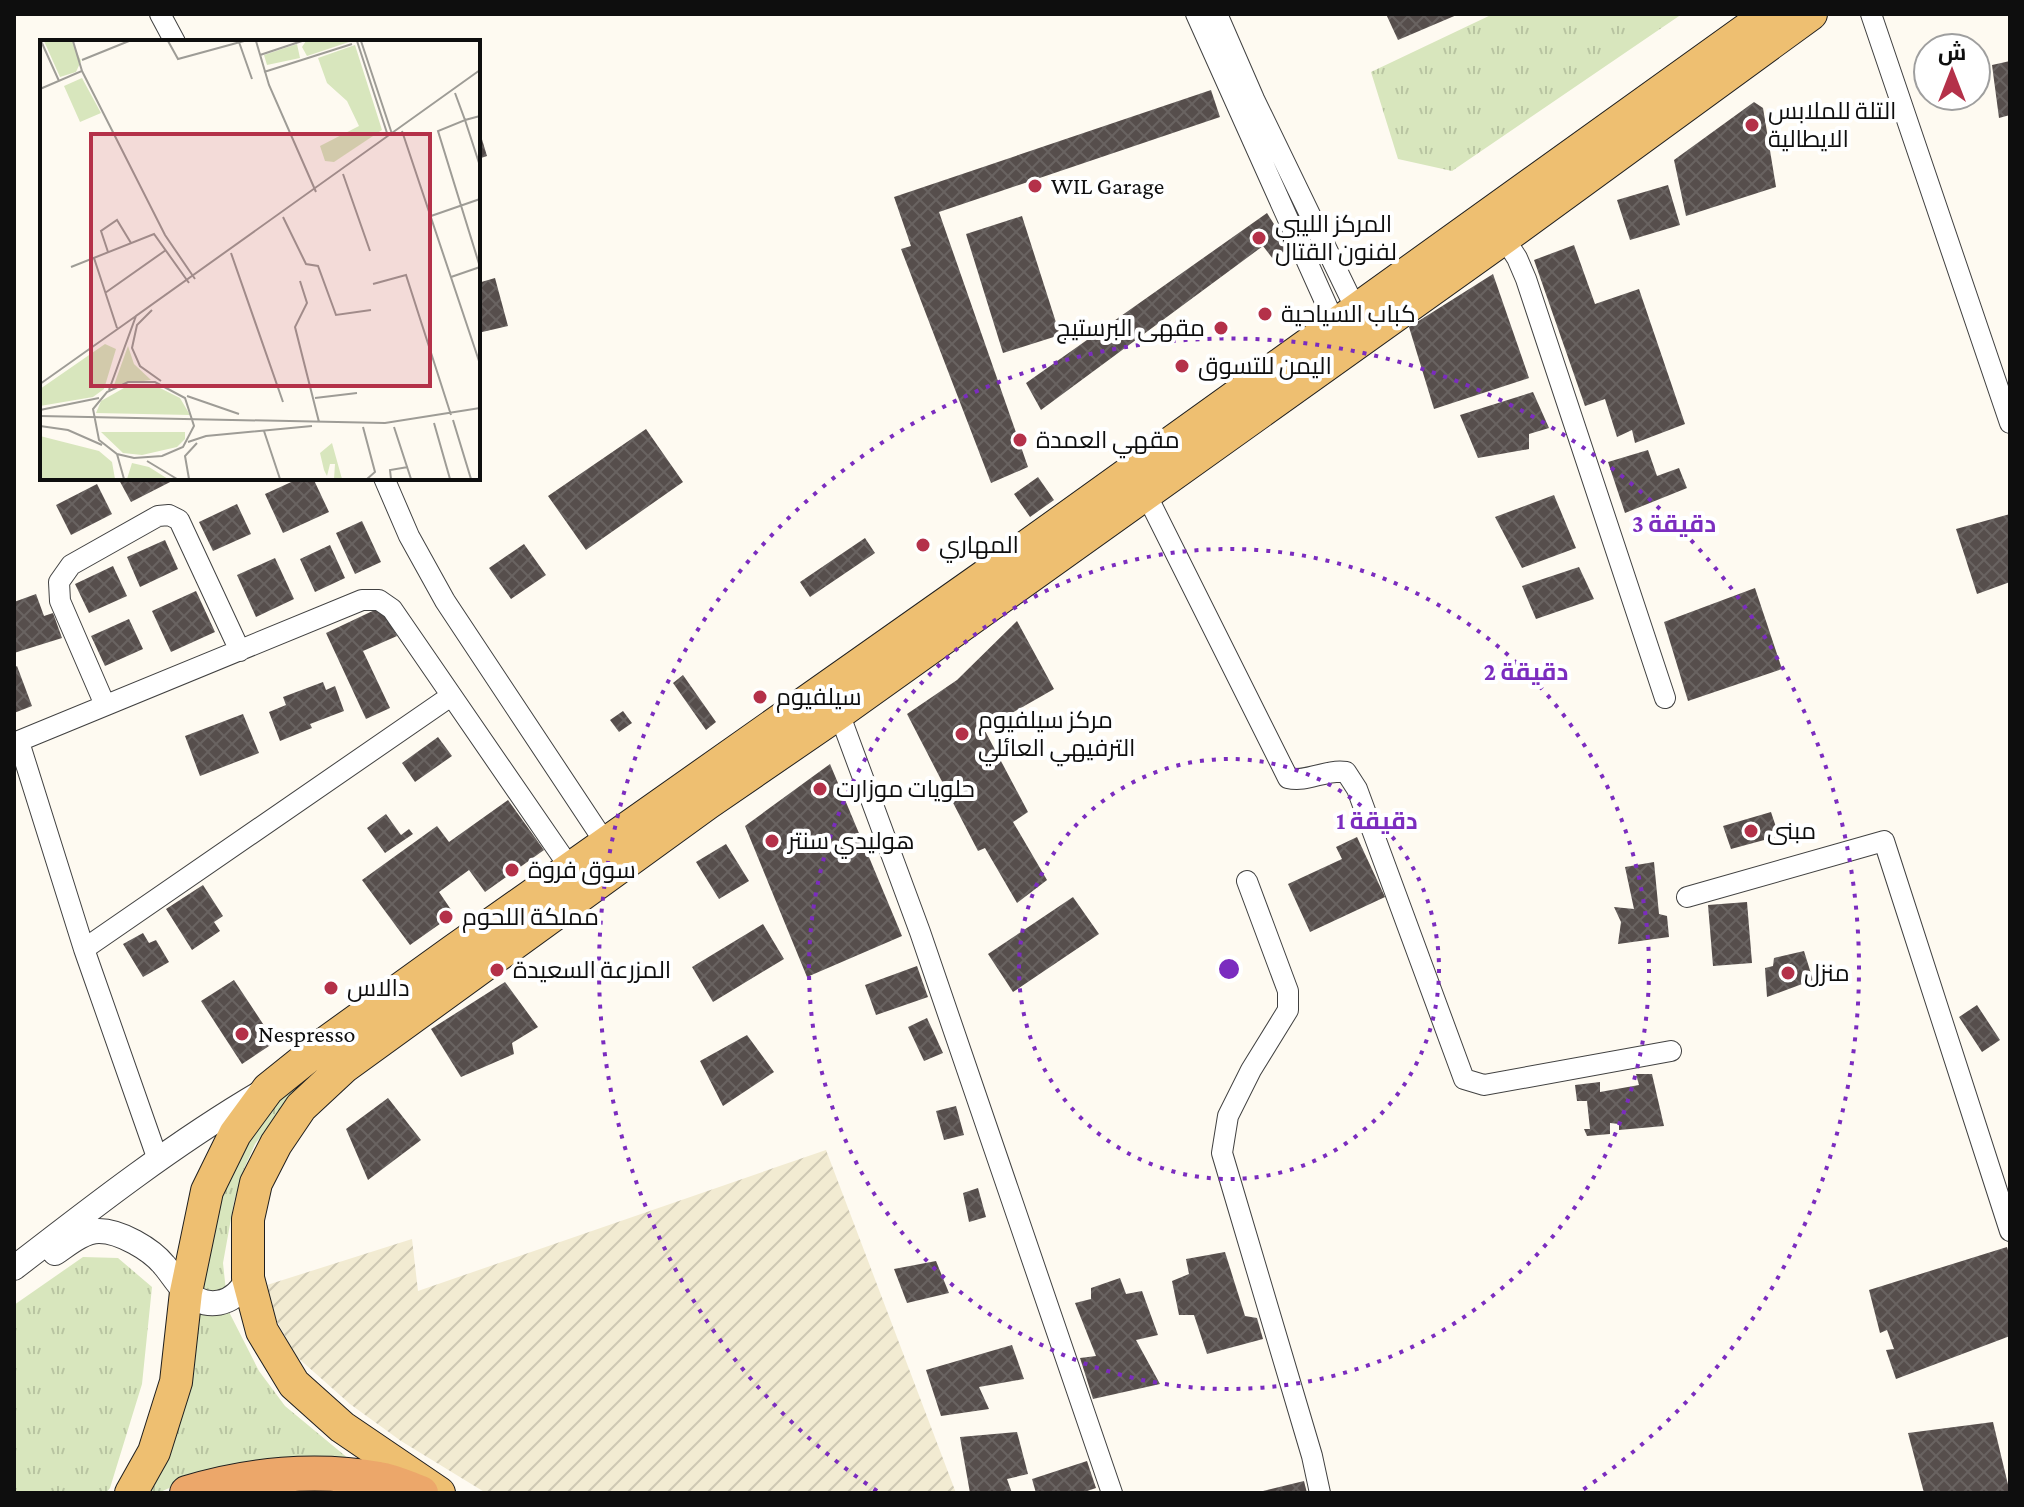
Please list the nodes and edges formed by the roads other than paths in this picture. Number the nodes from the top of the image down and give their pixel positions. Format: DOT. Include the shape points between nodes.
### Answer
graph roads {
  1 [pos="160,14"];
  2 [pos="1196,14"];
  3 [pos="1217,14"];
  4 [pos="1871,14"];
  5 [pos="1790,18"];
  6 [pos="174,40"];
  7 [pos="1246,103"];
  8 [pos="1504,238"];
  9 [pos="1352,330"];
  10 [pos="2010,423"];
  11 [pos="385,480"];
  12 [pos="1146,494"];
  13 [pos="240,651"];
  14 [pos="451,696"];
  15 [pos="1665,698"];
  16 [pos="105,705"];
  17 [pos="839,713"];
  18 [pos="16,742"];
  19 [pos="614,855"];
  20 [pos="579,880"];
  21 [pos="1247,881"];
  22 [pos="1687,897"];
  23 [pos="84,949"];
  24 [pos="1671,1051"];
  25 [pos="268,1089"];
  26 [pos="158,1160"];
  27 [pos="2010,1231"];
  28 [pos="14,1268"];
  29 [pos="14,1275"];
  30 [pos="248,1278"];
  31 [pos="186,1292"];
  32 [pos="131,1493"];
  33 [pos="187,1493"];
  34 [pos="421,1493"];
  35 [pos="439,1493"];
  36 [pos="1112,1493"];
  37 [pos="1320,1493"];
  1 -- 6 [label="street"];
  2 -- 7 [label="street"];
  3 -- 7 [label="street"];
  4 -- 10 [label="street"];
  5 -- 8 [label="main road"];
  5 -- 9 [label="main road"];
  7 -- 9 [label="street"];
  8 -- 9 [label="main road"];
  8 -- 15 [label="street" via="1526,279"];
  9 -- 12 [label="main road"];
  9 -- 19 [label="main road"];
  11 -- 19 [label="street" via="445,601"];
  12 -- 17 [label="main road"];
  12 -- 24 [label="street" via="1288,778 1300,781 1336,770 1346,772 1357,789 1464,1079 1484,1085"];
  13 -- 14 [label="street" via="362,600 379,600 392,609"];
  13 -- 16 [label="street"];
  13 -- 16 [label="street" via="179,520 158,516 71,565 59,582 60,601"];
  14 -- 20 [label="street"];
  14 -- 23 [label="street"];
  16 -- 18 [label="street"];
  17 -- 19 [label="main road"];
  17 -- 36 [label="street" via="920,932"];
  18 -- 23 [label="street"];
  19 -- 20 [label="main road"];
  20 -- 25 [label="main road" via="337,1035"];
  20 -- 30 [label="main road" via="301,1107 256,1183 248,1219"];
  21 -- 37 [label="street" via="1288,991 1288,1010 1228,1116 1222,1153"];
  22 -- 27 [label="street" via="1884,841"];
  23 -- 26 [label="street"];
  25 -- 26 [label="street"];
  25 -- 31 [label="main road" via="235,1134 207,1191"];
  26 -- 28 [label="street"];
  29 -- 31 [label="street" via="95,1231 150,1252"];
  30 -- 31 [label="street" via="225,1302 199,1302"];
  30 -- 35 [label="main road" via="262,1331 294,1384 342,1427"];
  31 -- 32 [label="main road" via="176,1382 154,1452"];
  33 -- 34 [label="highway" via="225,1481 316,1473 382,1479"];
}
